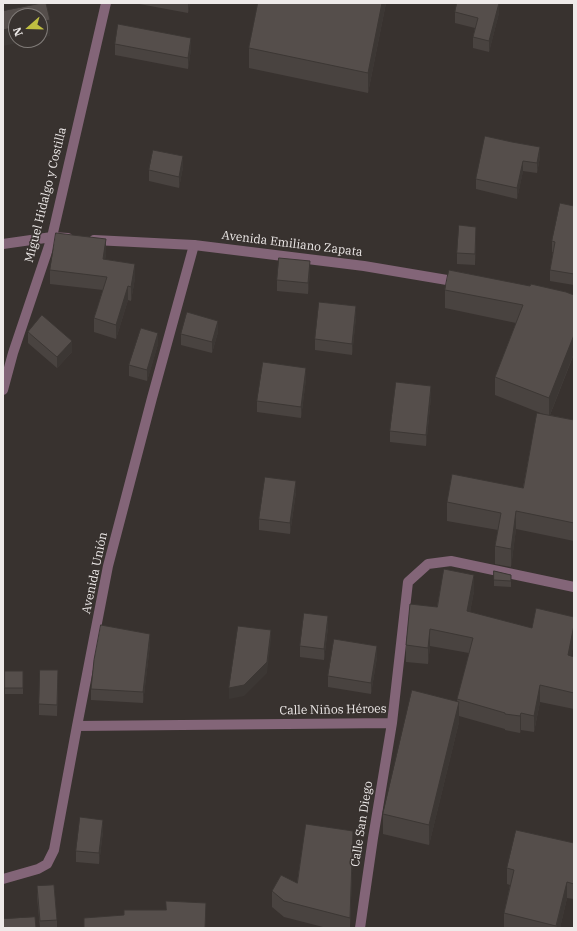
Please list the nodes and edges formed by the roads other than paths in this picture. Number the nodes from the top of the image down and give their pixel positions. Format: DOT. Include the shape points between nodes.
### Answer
graph roads {
  1 [pos="106,3"];
  2 [pos="52,237"];
  3 [pos="3,244"];
  4 [pos="194,246"];
  5 [pos="466,283"];
  6 [pos="3,390"];
  7 [pos="574,587"];
  8 [pos="392,723"];
  9 [pos="77,726"];
  10 [pos="3,879"];
  11 [pos="360,928"];
  1 -- 2 [label="street, Miguel Hidalgo y Costilla"];
  2 -- 3 [label="street, Avenida Emiliano Zapata"];
  2 -- 4 [label="street, Avenida Emiliano Zapata"];
  2 -- 6 [label="street, Miguel Hidalgo y Costilla"];
  4 -- 5 [label="street, Avenida Emiliano Zapata" via="364,266"];
  4 -- 9 [label="street, Avenida Unión" via="108,566"];
  7 -- 8 [label="street, Calle Niños Héroes" via="451,561 428,564 408,582"];
  8 -- 9 [label="street, Calle Niños Héroes"];
  8 -- 11 [label="street, Calle San Diego"];
  9 -- 10 [label="street, Avenida Unión" via="54,850 47,864"];
}
